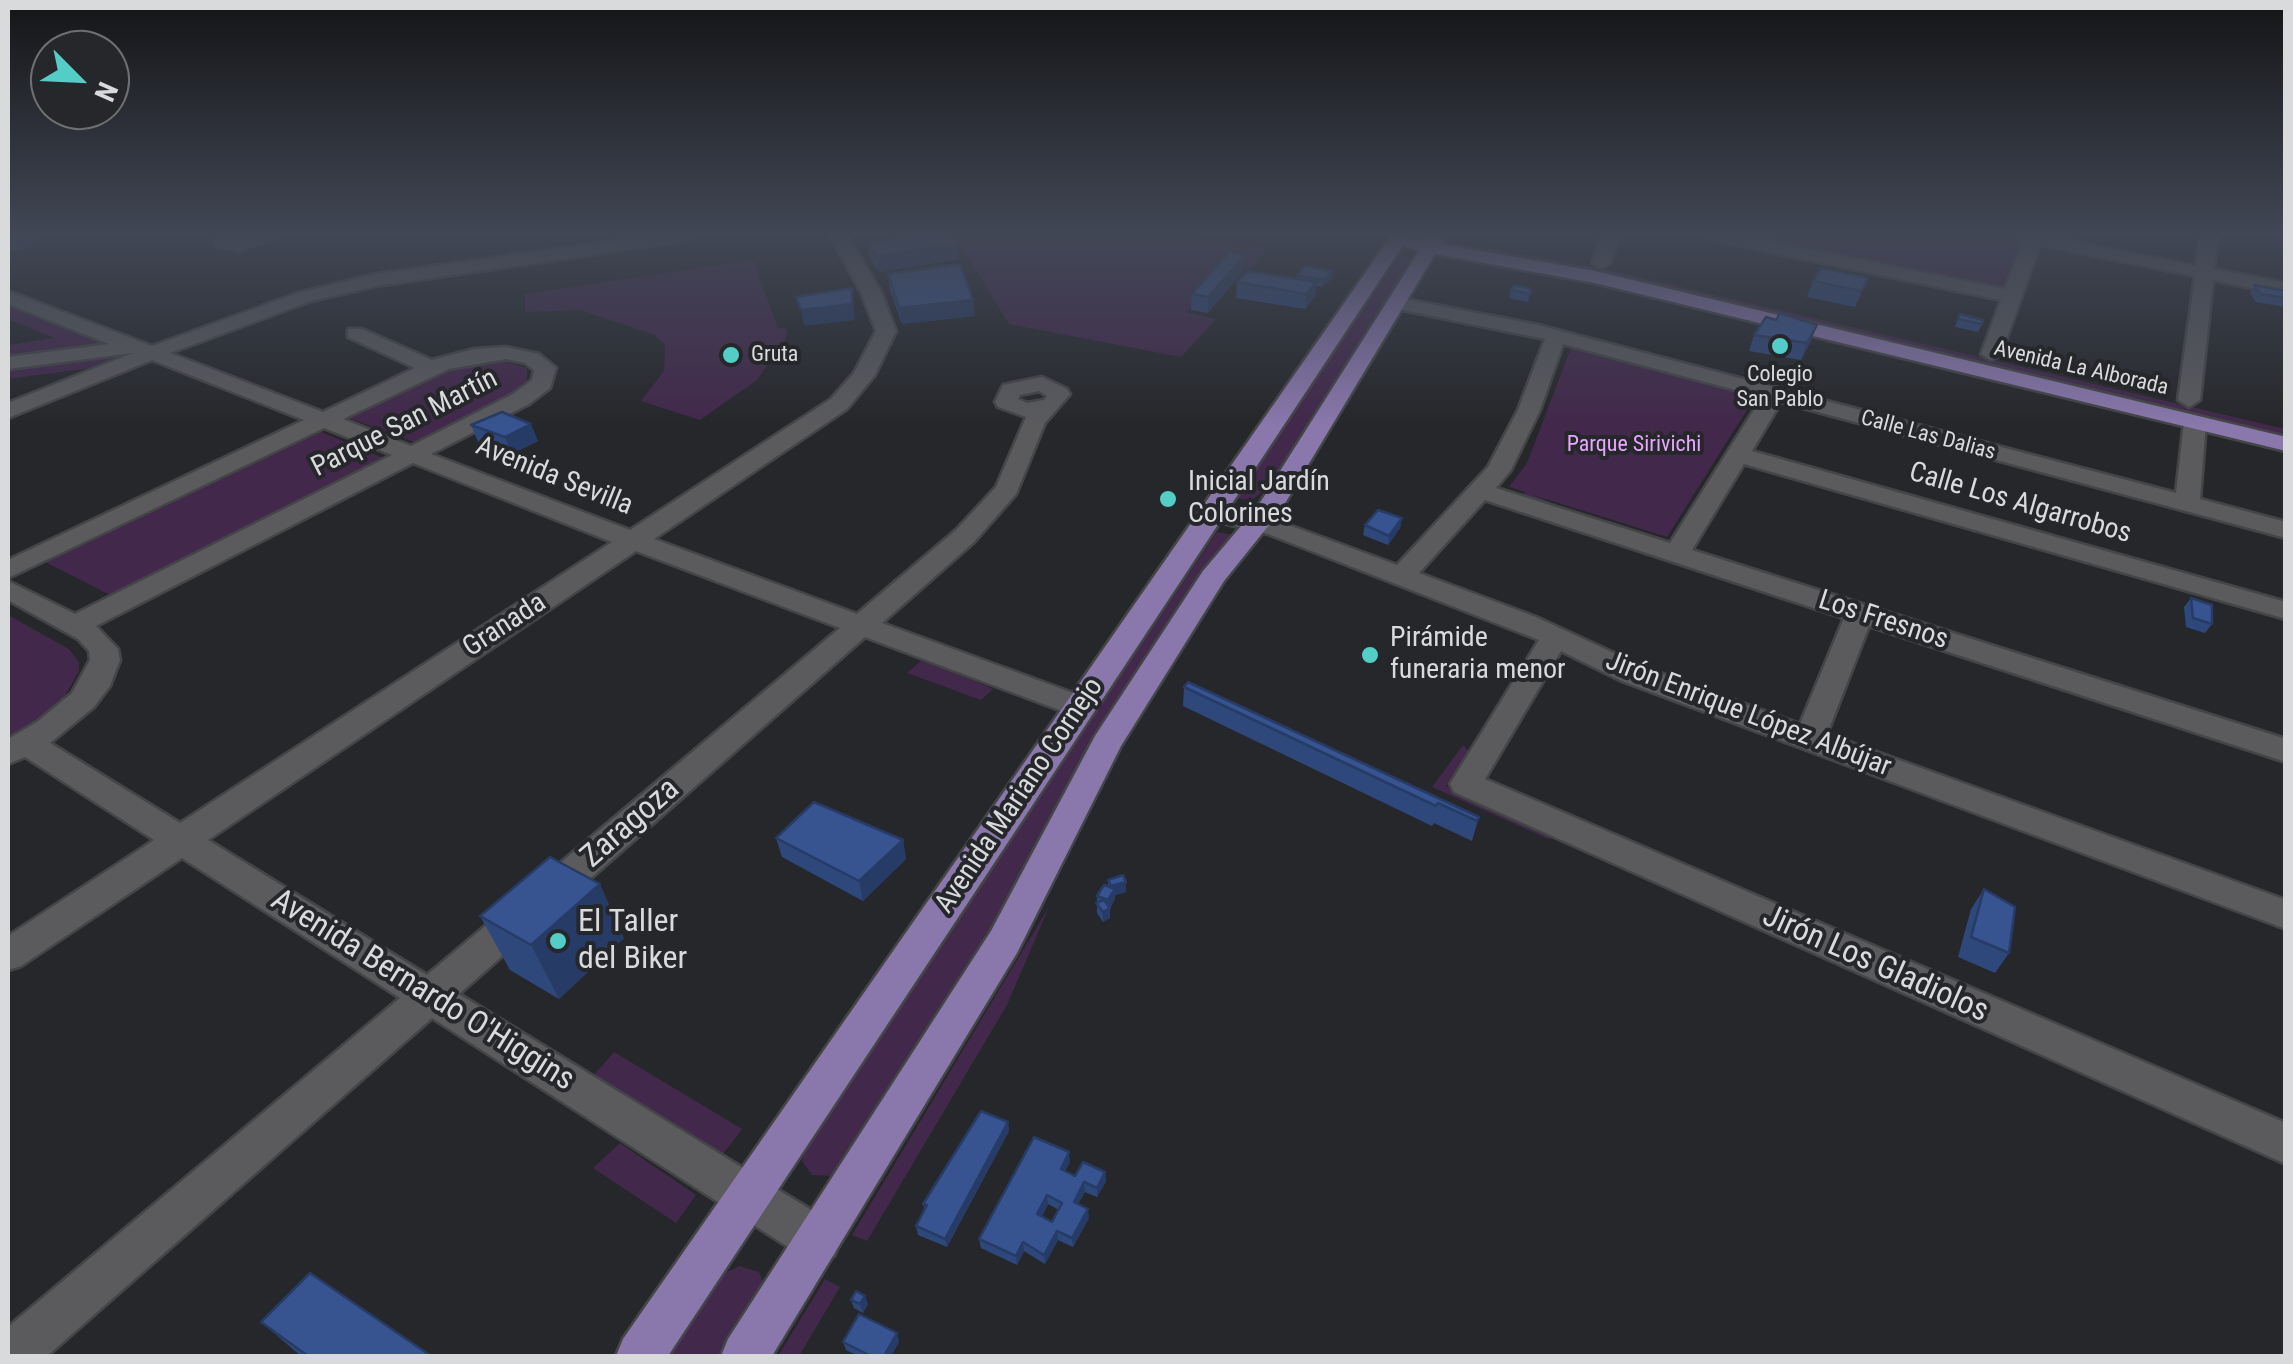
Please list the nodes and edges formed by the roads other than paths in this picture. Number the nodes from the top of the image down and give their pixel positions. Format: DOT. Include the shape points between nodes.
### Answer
graph roads {
  1 [pos="15,300"];
  2 [pos="297,300"];
  3 [pos="874,300"];
  4 [pos="1354,300"];
  5 [pos="1397,300"];
  6 [pos="1692,300"];
  7 [pos="1755,300"];
  8 [pos="2010,300"];
  9 [pos="2200,300"];
  10 [pos="1395,303"];
  11 [pos="356,333"];
  12 [pos="1556,336"];
  13 [pos="144,350"];
  14 [pos="1991,354"];
  15 [pos="8,364"];
  16 [pos="432,368"];
  17 [pos="1774,396"];
  18 [pos="8,411"];
  19 [pos="2192,411"];
  20 [pos="1035,414"];
  21 [pos="325,419"];
  22 [pos="2286,423"];
  23 [pos="2286,444"];
  24 [pos="413,454"];
  25 [pos="1738,455"];
  26 [pos="1482,490"];
  27 [pos="2187,504"];
  28 [pos="1212,513"];
  29 [pos="1257,524"];
  30 [pos="2286,530"];
  31 [pos="634,541"];
  32 [pos="1676,554"];
  33 [pos="8,570"];
  34 [pos="1402,576"];
  35 [pos="8,588"];
  36 [pos="2286,611"];
  37 [pos="1860,613"];
  38 [pos="75,625"];
  39 [pos="860,626"];
  40 [pos="1556,638"];
  41 [pos="1081,707"];
  42 [pos="1809,738"];
  43 [pos="17,748"];
  44 [pos="2286,751"];
  45 [pos="180,840"];
  46 [pos="2286,915"];
  47 [pos="8,955"];
  48 [pos="430,996"];
  49 [pos="2286,1144"];
  50 [pos="748,1196"];
  51 [pos="818,1240"];
  52 [pos="12,1356"];
  53 [pos="640,1356"];
  54 [pos="746,1356"];
  1 -- 13 [label="street, Avenida Sevilla"];
  2 -- 13 [label="street"];
  3 -- 31 [label="street, Granada" via="884,318 882,344 864,375 816,422"];
  4 -- 28 [label="main road, Avenida Mariano Cornejo"];
  5 -- 10 [label="main road, Avenida Mariano Cornejo"];
  6 -- 19 [label="main road, Avenida La Alborada"];
  7 -- 14 [label="main road, Avenida La Alborada"];
  8 -- 14 [label="street"];
  9 -- 19 [label="street"];
  10 -- 12 [label="street, Calle Las Dalias"];
  10 -- 29 [label="main road, Avenida Mariano Cornejo"];
  11 -- 16 [label="street"];
  12 -- 17 [label="street, Calle Las Dalias"];
  12 -- 26 [label="street" via="1510,453"];
  13 -- 15 [label="street"];
  13 -- 18 [label="street"];
  13 -- 21 [label="street, Avenida Sevilla"];
  14 -- 19 [label="main road, Avenida La Alborada"];
  16 -- 21 [label="street, Parque San Martín"];
  16 -- 24 [label="street, Parque San Martín" via="506,353 538,360 545,373 530,394"];
  17 -- 25 [label="street"];
  17 -- 27 [label="street, Calle Las Dalias"];
  19 -- 22 [label="main road, Avenida La Alborada"];
  19 -- 23 [label="main road, Avenida La Alborada"];
  19 -- 27 [label="street"];
  20 -- 39 [label="street, Zaragoza" via="1020,465 990,511"];
  21 -- 24 [label="street, Avenida Sevilla"];
  21 -- 33 [label="street, Parque San Martín"];
  24 -- 31 [label="street, Avenida Sevilla"];
  24 -- 38 [label="street, Parque San Martín"];
  25 -- 32 [label="street"];
  25 -- 36 [label="street, Calle Los Algarrobos"];
  26 -- 32 [label="street, Los Fresnos"];
  26 -- 34 [label="street"];
  27 -- 30 [label="street, Calle Las Dalias"];
  28 -- 29 [label="street, Jirón Enrique López Albújar"];
  28 -- 41 [label="main road, Avenida Mariano Cornejo"];
  29 -- 34 [label="street, Jirón Enrique López Albújar"];
  29 -- 51 [label="main road, Avenida Mariano Cornejo" via="1213,576 1106,744 1004,942"];
  31 -- 39 [label="street, Avenida Sevilla"];
  31 -- 45 [label="street, Granada"];
  32 -- 37 [label="street, Los Fresnos"];
  34 -- 40 [label="street, Jirón Enrique López Albújar"];
  35 -- 38 [label="street"];
  37 -- 42 [label="street"];
  37 -- 44 [label="street, Los Fresnos"];
  38 -- 43 [label="street" via="104,649 102,672 76,708"];
  39 -- 41 [label="street, Avenida Sevilla"];
  39 -- 48 [label="street, Zaragoza"];
  40 -- 42 [label="street, Jirón Enrique López Albújar" via="1633,674"];
  40 -- 49 [label="street, Jirón Los Gladiolos" via="1466,784"];
  41 -- 50 [label="main road, Avenida Mariano Cornejo"];
  42 -- 46 [label="street, Jirón Enrique López Albújar"];
  43 -- 45 [label="street, Avenida Bernardo O'Higgins"];
  45 -- 47 [label="street, Granada"];
  45 -- 48 [label="street, Avenida Bernardo O'Higgins"];
  48 -- 50 [label="street, Avenida Bernardo O'Higgins"];
  48 -- 52 [label="street, Zaragoza"];
  50 -- 51 [label="street, Avenida Bernardo O'Higgins"];
  50 -- 53 [label="main road, Avenida Mariano Cornejo"];
  51 -- 54 [label="main road, Avenida Mariano Cornejo"];
}
